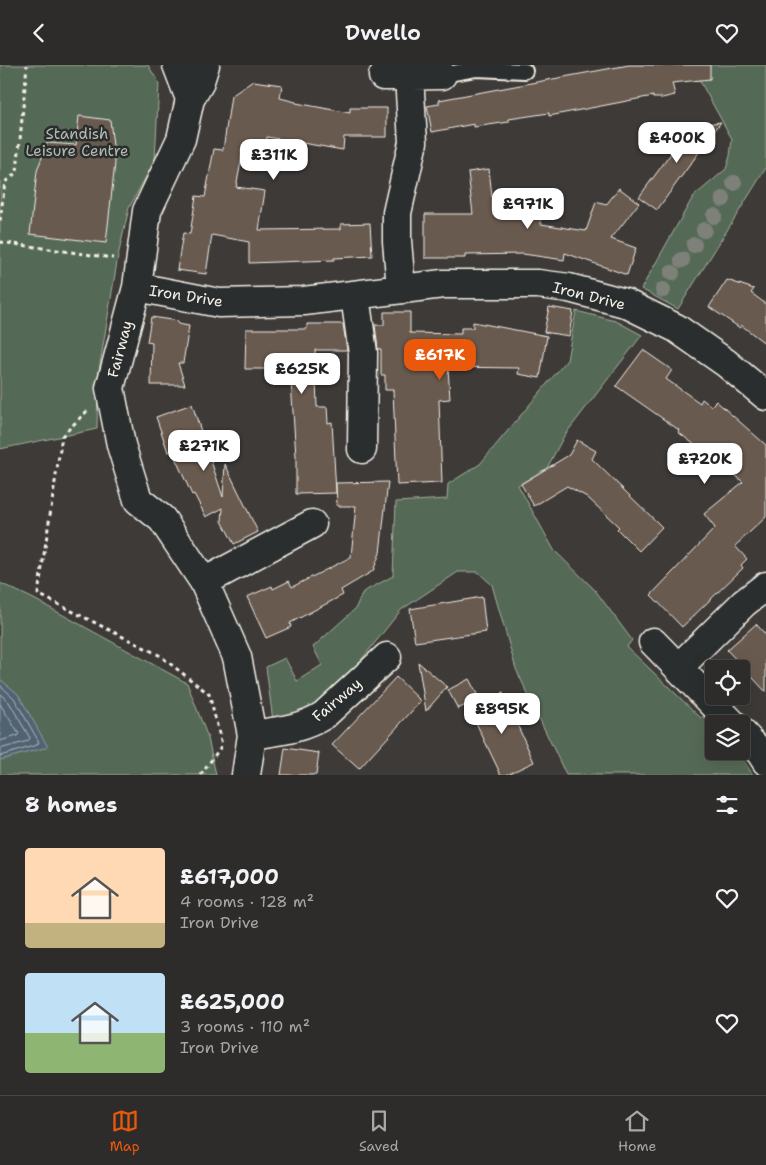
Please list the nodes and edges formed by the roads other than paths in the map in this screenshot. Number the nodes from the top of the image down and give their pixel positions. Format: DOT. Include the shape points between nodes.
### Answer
graph roads {
  1 [pos="177,65"];
  2 [pos="206,65"];
  3 [pos="525,71"];
  4 [pos="442,75"];
  5 [pos="190,99"];
  6 [pos="138,275"];
  7 [pos="401,288"];
  8 [pos="356,296"];
  9 [pos="766,396"];
  10 [pos="362,449"];
  11 [pos="312,524"];
  12 [pos="204,582"];
  13 [pos="766,586"];
  14 [pos="653,642"];
  15 [pos="386,657"];
  16 [pos="678,668"];
  17 [pos="724,715"];
  18 [pos="252,735"];
  19 [pos="750,741"];
  20 [pos="766,761"];
  21 [pos="246,775"];
  1 -- 5 [label="street"];
  2 -- 5 [label="street, Fairway"];
  3 -- 4 [label="lane" via="476,69"];
  4 -- 7 [label="street" via="396,76 413,142 397,213"];
  5 -- 6 [label="street, Fairway" via="181,139 147,211"];
  6 -- 8 [label="street, Iron Drive" via="219,303"];
  6 -- 12 [label="street, Fairway" via="110,388 121,445 138,500 162,519"];
  7 -- 8 [label="street, Iron Drive"];
  7 -- 9 [label="street, Iron Drive" via="443,284 538,284 569,288 625,303 676,328"];
  8 -- 10 [label="street" via="363,353"];
  11 -- 12 [label="street"];
  12 -- 18 [label="street, Fairway" via="237,657"];
  13 -- 16 [label="street" via="744,603"];
  14 -- 16 [label="street"];
  15 -- 18 [label="street, Fairway" via="314,722"];
  16 -- 17 [label="street"];
  18 -- 21 [label="street, Fairway"];
  19 -- 20 [label="street"];
}
